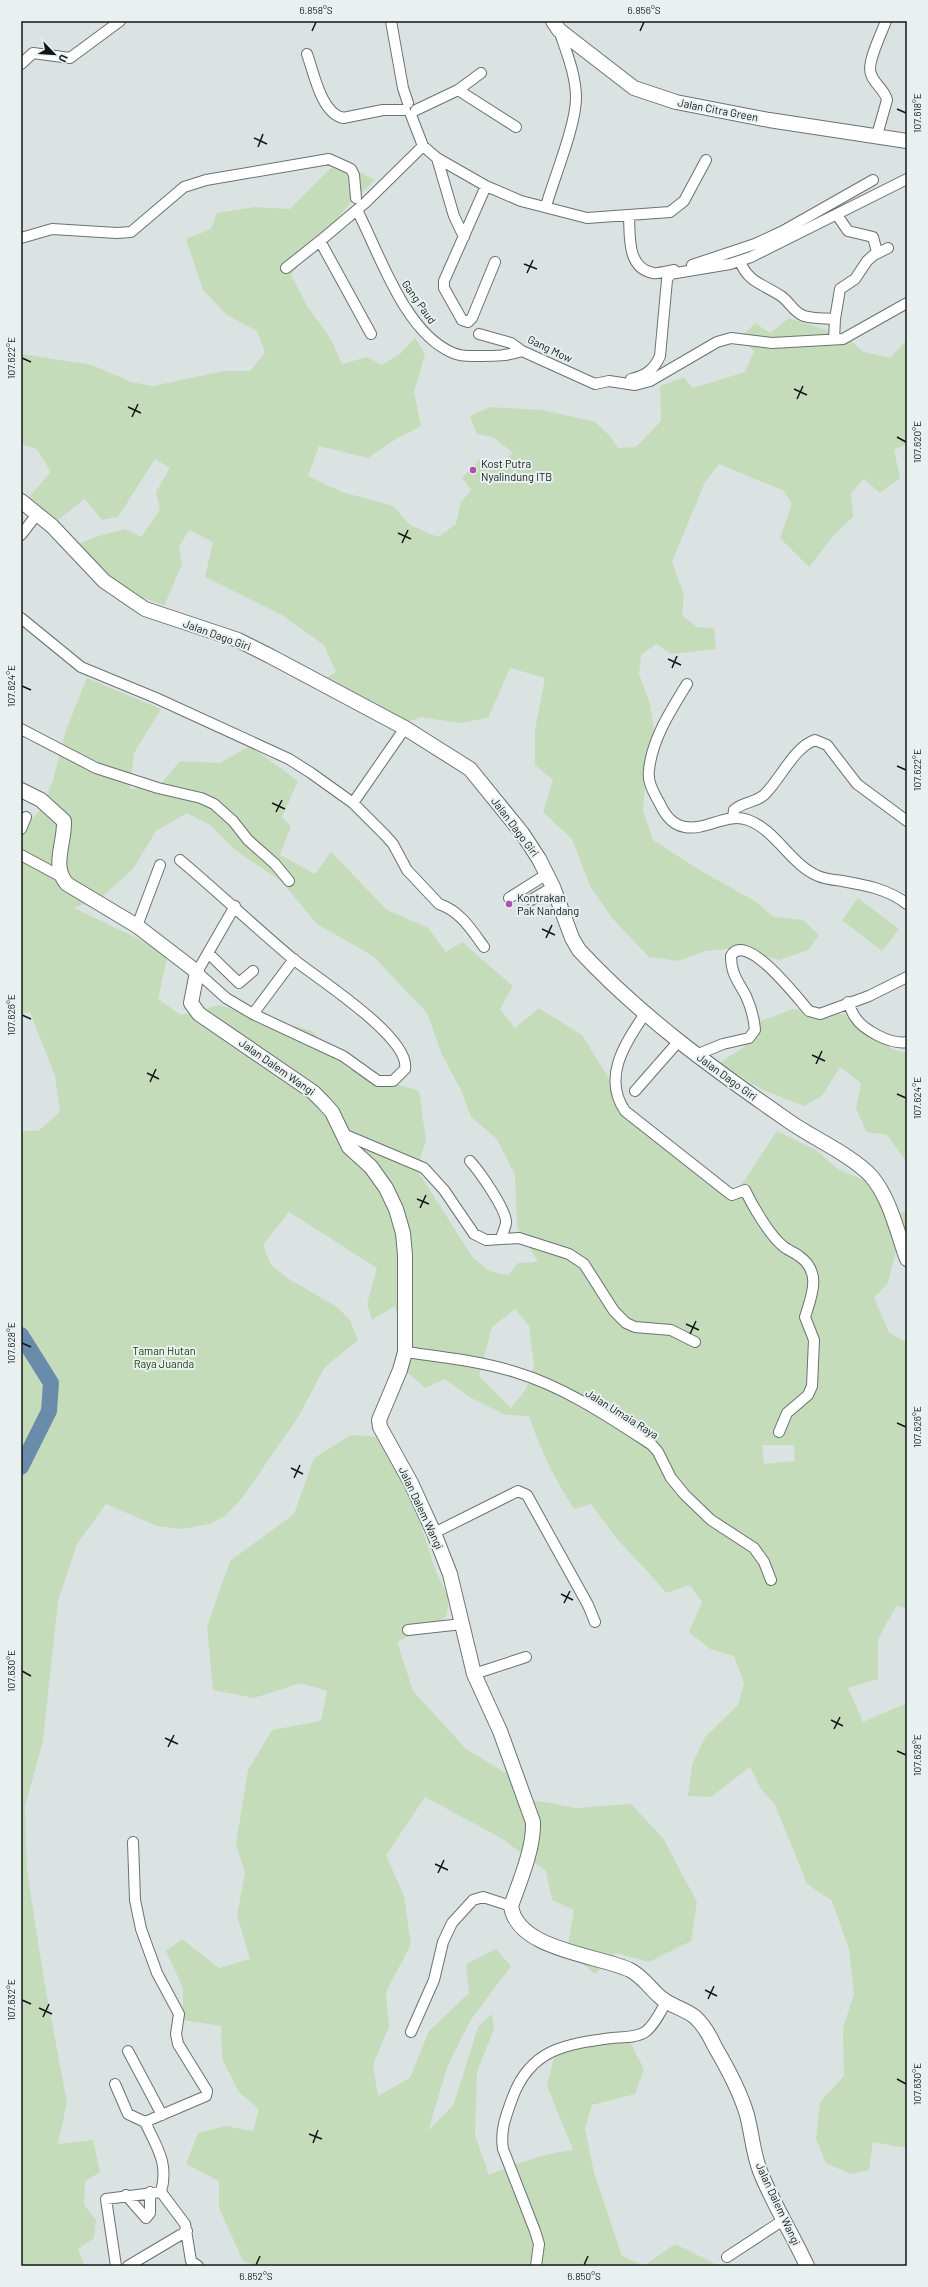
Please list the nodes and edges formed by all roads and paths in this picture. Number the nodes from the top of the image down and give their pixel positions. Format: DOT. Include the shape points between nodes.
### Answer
graph roads {
  1 [pos="120,21"];
  2 [pos="391,21"];
  3 [pos="886,21"];
  4 [pos="556,25"];
  5 [pos="307,54"];
  6 [pos="21,64"];
  7 [pos="481,73"];
  8 [pos="458,90"];
  9 [pos="410,110"];
  10 [pos="516,127"];
  11 [pos="877,135"];
  12 [pos="907,141"];
  13 [pos="422,146"];
  14 [pos="437,158"];
  15 [pos="706,160"];
  16 [pos="873,180"];
  17 [pos="907,180"];
  18 [pos="486,186"];
  19 [pos="360,205"];
  20 [pos="546,206"];
  21 [pos="837,215"];
  22 [pos="629,216"];
  23 [pos="464,237"];
  24 [pos="21,238"];
  25 [pos="320,241"];
  26 [pos="888,248"];
  27 [pos="876,254"];
  28 [pos="740,261"];
  29 [pos="495,262"];
  30 [pos="286,268"];
  31 [pos="907,303"];
  32 [pos="835,319"];
  33 [pos="371,334"];
  34 [pos="479,334"];
  35 [pos="834,339"];
  36 [pos="522,351"];
  37 [pos="613,382"];
  38 [pos="21,501"];
  39 [pos="38,513"];
  40 [pos="21,535"];
  41 [pos="21,618"];
  42 [pos="687,684"];
  43 [pos="405,728"];
  44 [pos="21,729"];
  45 [pos="21,790"];
  46 [pos="353,803"];
  47 [pos="26,817"];
  48 [pos="733,818"];
  49 [pos="907,821"];
  50 [pos="21,829"];
  51 [pos="21,855"];
  52 [pos="180,860"];
  53 [pos="160,865"];
  54 [pos="547,874"];
  55 [pos="60,876"];
  56 [pos="289,881"];
  57 [pos="554,887"];
  58 [pos="509,898"];
  59 [pos="531,900"];
  60 [pos="907,904"];
  61 [pos="235,906"];
  62 [pos="137,926"];
  63 [pos="484,947"];
  64 [pos="208,953"];
  65 [pos="294,959"];
  66 [pos="253,971"];
  67 [pos="197,972"];
  68 [pos="907,977"];
  69 [pos="848,1002"];
  70 [pos="253,1014"];
  71 [pos="644,1014"];
  72 [pos="678,1042"];
  73 [pos="907,1042"];
  74 [pos="696,1055"];
  75 [pos="634,1090"];
  76 [pos="341,1133"];
  77 [pos="470,1161"];
  78 [pos="501,1238"];
  79 [pos="907,1259"];
  80 [pos="695,1342"];
  81 [pos="405,1352"];
  82 [pos="779,1432"];
  83 [pos="434,1532"];
  84 [pos="771,1580"];
  85 [pos="595,1622"];
  86 [pos="462,1624"];
  87 [pos="408,1630"];
  88 [pos="526,1657"];
  89 [pos="474,1674"];
  90 [pos="133,1842"];
  91 [pos="511,1906"];
  92 [pos="666,2002"];
  93 [pos="411,2032"];
  94 [pos="128,2051"];
  95 [pos="115,2084"];
  96 [pos="162,2115"];
  97 [pos="145,2122"];
  98 [pos="150,2192"];
  99 [pos="161,2192"];
  100 [pos="126,2196"];
  101 [pos="784,2219"];
  102 [pos="187,2231"];
  103 [pos="727,2257"];
  104 [pos="116,2266"];
  105 [pos="128,2266"];
  106 [pos="198,2266"];
  107 [pos="536,2266"];
  108 [pos="807,2266"];
  1 -- 6 [label="street" via="70,58 33,53"];
  2 -- 9 [label="street" via="403,88"];
  3 -- 11 [label="street" via="870,65 870,74 887,100"];
  4 -- 11 [label="street, Jalan Citra Green" via="634,88 676,102 769,120"];
  4 -- 20 [label="street" via="572,71 576,97 574,115"];
  5 -- 9 [label="street" via="326,108 338,117 383,110"];
  7 -- 8 [label="street"];
  8 -- 9 [label="street"];
  8 -- 10 [label="street"];
  9 -- 13 [label="street"];
  11 -- 12 [label="street, Jalan Citra Green"];
  13 -- 14 [label="street"];
  13 -- 19 [label="street"];
  14 -- 18 [label="street"];
  14 -- 23 [label="street" via="454,216"];
  15 -- 22 [label="street" via="680,205 670,212"];
  16 -- 22 [label="street" via="755,244 654,274 634,260"];
  17 -- 21 [label="street"];
  18 -- 20 [label="street" via="521,201"];
  18 -- 23 [label="street"];
  19 -- 24 [label="street, Gang Paud" via="351,169 329,159 206,180 184,187 131,232 52,229"];
  19 -- 25 [label="street"];
  19 -- 36 [label="street, Gang Paud" via="387,277 425,333 440,346 462,355 505,357"];
  20 -- 22 [label="street" via="587,218"];
  21 -- 27 [label="street" via="848,231 873,237"];
  21 -- 28 [label="street"];
  23 -- 29 [label="street" via="444,281 444,288 462,320 468,322 472,318"];
  25 -- 30 [label="street"];
  25 -- 33 [label="street"];
  26 -- 27 [label="street"];
  27 -- 32 [label="street" via="867,260 855,279 840,289"];
  28 -- 32 [label="street" via="752,280 780,296 800,314 812,318"];
  28 -- 37 [label="street" via="667,277 662,345 656,365 643,376"];
  31 -- 35 [label="street" via="849,336"];
  32 -- 35 [label="street"];
  34 -- 36 [label="street, Gang Mow" via="511,342"];
  35 -- 37 [label="street" via="772,343 731,338 707,347 650,381 635,385"];
  36 -- 37 [label="street, Gang Mow" via="595,384"];
  38 -- 39 [label="street, Jalan Dago Giri"];
  39 -- 40 [label="street"];
  39 -- 43 [label="street, Jalan Dago Giri" via="104,581 145,609 238,640"];
  41 -- 46 [label="street" via="81,667 289,759"];
  42 -- 48 [label="street" via="666,718 655,747 649,770 650,786 665,814 680,825 696,828"];
  43 -- 46 [label="street"];
  43 -- 54 [label="street, Jalan Dago Giri" via="470,769 522,833"];
  44 -- 56 [label="street" via="96,768 214,804"];
  45 -- 55 [label="street" via="41,800 64,821 59,855"];
  46 -- 63 [label="street" via="393,844 407,870 439,904 463,919"];
  47 -- 50 [label="street"];
  48 -- 49 [label="street" via="738,805 752,802 763,795 801,748 814,740 827,745 857,784"];
  48 -- 60 [label="street" via="746,819 760,825 800,865 819,877 868,885"];
  51 -- 55 [label="street"];
  52 -- 61 [label="street"];
  53 -- 62 [label="street"];
  54 -- 57 [label="street, Jalan Dago Giri"];
  54 -- 58 [label="street"];
  55 -- 62 [label="street" via="67,884"];
  57 -- 59 [label="street"];
  57 -- 71 [label="street, Jalan Dago Giri" via="572,938 579,950"];
  61 -- 64 [label="street"];
  61 -- 65 [label="street"];
  62 -- 67 [label="street"];
  64 -- 66 [label="street" via="239,983"];
  64 -- 67 [label="street"];
  65 -- 70 [label="street"];
  65 -- 70 [label="street" via="376,1023 404,1056 406,1064 402,1074 393,1081 378,1081 343,1056"];
  67 -- 70 [label="street" via="226,998"];
  67 -- 76 [label="street, Jalan Dalem Wangi" via="191,1003 199,1014 313,1092 332,1112"];
  68 -- 69 [label="street" via="869,996"];
  69 -- 73 [label="street" via="861,1024 889,1040"];
  69 -- 74 [label="street" via="820,1014 808,1011 762,960 744,949 738,950 731,956 731,969 751,1009 755,1030 749,1038 723,1044"];
  71 -- 72 [label="street, Jalan Dago Giri"];
  71 -- 82 [label="street" via="627,1041 617,1065 615,1083 618,1100 625,1111 732,1195 745,1190 753,1207 782,1246 808,1263 812,1271 813,1293 805,1317 814,1340 812,1386 808,1395 787,1413"];
  72 -- 74 [label="street, Jalan Dago Giri"];
  72 -- 75 [label="street"];
  74 -- 79 [label="street, Jalan Dago Giri" via="869,1175 881,1190"];
  76 -- 78 [label="street" via="424,1168 444,1190 474,1234 486,1240"];
  76 -- 81 [label="street, Jalan Dalem Wangi" via="349,1146 386,1188 396,1209 403,1233 405,1255"];
  77 -- 78 [label="street" via="502,1209 506,1222"];
  78 -- 80 [label="street" via="519,1238 569,1254 584,1264 614,1311 626,1323 635,1327 671,1330"];
  81 -- 83 [label="street, Jalan Dalem Wangi" via="379,1420 380,1427"];
  81 -- 84 [label="street, Jalan Umaia Raya" via="516,1372 544,1382 598,1410 652,1445 671,1478 685,1495 711,1520 754,1548 764,1562"];
  83 -- 85 [label="street" via="476,1510 523,1491 588,1605"];
  83 -- 86 [label="street, Jalan Dalem Wangi" via="450,1574"];
  86 -- 87 [label="street"];
  86 -- 89 [label="street, Jalan Dalem Wangi"];
  88 -- 89 [label="street"];
  89 -- 91 [label="street, Jalan Dalem Wangi" via="500,1731 533,1822 530,1848"];
  90 -- 96 [label="street" via="136,1900 141,1929 157,1973 179,2014 176,2034 178,2044 207,2091 206,2096"];
  91 -- 92 [label="street, Jalan Dalem Wangi" via="512,1915 518,1923 534,1935 575,1955 632,1971"];
  91 -- 93 [label="street" via="483,1897 473,1900 456,1917 443,1942 434,1980"];
  92 -- 101 [label="street, Jalan Dalem Wangi" via="697,2019 705,2028 729,2071 744,2108 761,2172"];
  92 -- 107 [label="street" via="646,2031 561,2048 537,2060 518,2084 501,2136 503,2149 539,2244"];
  94 -- 96 [label="street"];
  95 -- 97 [label="street" via="128,2114"];
  96 -- 97 [label="street"];
  97 -- 99 [label="street" via="165,2171"];
  98 -- 99 [label="street"];
  98 -- 100 [label="street"];
  98 -- 100 [label="street" via="150,2213 146,2218"];
  99 -- 102 [label="street" via="182,2219"];
  100 -- 104 [label="street" via="108,2198 105,2203"];
  101 -- 103 [label="street"];
  101 -- 108 [label="street, Jalan Dalem Wangi"];
  102 -- 105 [label="street"];
  102 -- 106 [label="street" via="192,2261"];
}
